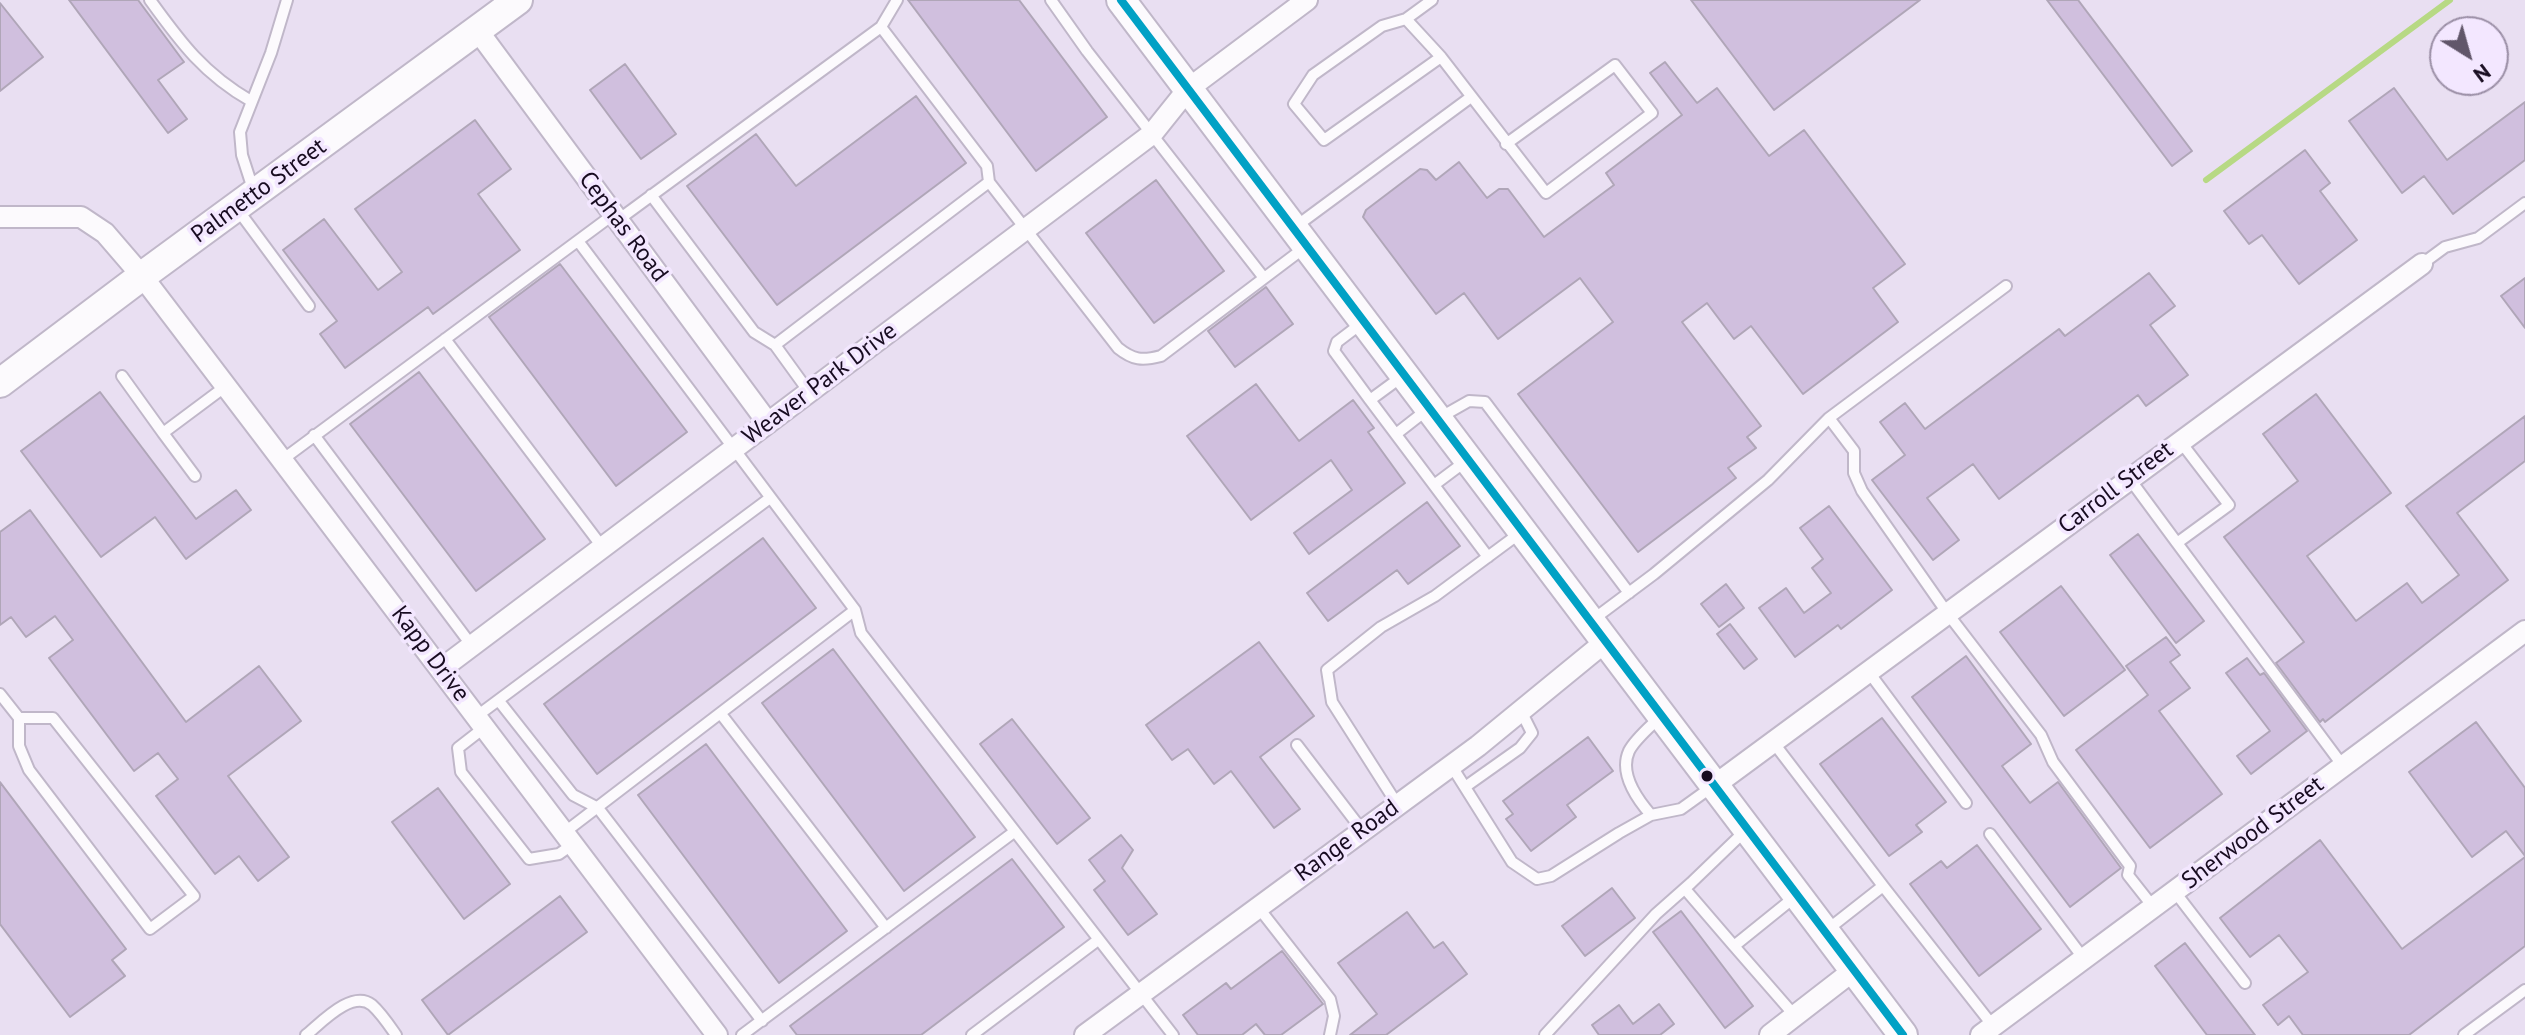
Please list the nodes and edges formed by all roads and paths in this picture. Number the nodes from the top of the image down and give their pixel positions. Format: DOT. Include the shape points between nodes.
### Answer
graph roads {
  1 [pos="150,0"];
  2 [pos="287,0"];
  3 [pos="518,0"];
  4 [pos="897,0"];
  5 [pos="1051,0"];
  6 [pos="1121,0"];
  7 [pos="1307,0"];
  8 [pos="1432,0"];
  9 [pos="1406,19"];
  10 [pos="881,27"];
  11 [pos="478,31"];
  12 [pos="1441,57"];
  13 [pos="1188,89"];
  14 [pos="1471,97"];
  15 [pos="251,101"];
  16 [pos="1152,134"];
  17 [pos="1506,144"];
  18 [pos="989,182"];
  19 [pos="651,195"];
  20 [pos="246,202"];
  21 [pos="2525,203"];
  22 [pos="0,217"];
  23 [pos="616,217"];
  24 [pos="1025,229"];
  25 [pos="1300,237"];
  26 [pos="578,241"];
  27 [pos="2422,264"];
  28 [pos="142,276"];
  29 [pos="1264,278"];
  30 [pos="2006,286"];
  31 [pos="309,306"];
  32 [pos="1364,322"];
  33 [pos="445,339"];
  34 [pos="775,345"];
  35 [pos="1404,375"];
  36 [pos="122,376"];
  37 [pos="0,383"];
  38 [pos="226,386"];
  39 [pos="809,392"];
  40 [pos="1370,400"];
  41 [pos="1433,414"];
  42 [pos="1829,418"];
  43 [pos="768,423"];
  44 [pos="163,433"];
  45 [pos="1396,434"];
  46 [pos="314,435"];
  47 [pos="2179,441"];
  48 [pos="733,450"];
  49 [pos="1468,459"];
  50 [pos="282,460"];
  51 [pos="195,476"];
  52 [pos="2129,478"];
  53 [pos="1434,485"];
  54 [pos="770,498"];
  55 [pos="1522,531"];
  56 [pos="2177,543"];
  57 [pos="603,548"];
  58 [pos="1488,557"];
  59 [pos="1629,593"];
  60 [pos="855,610"];
  61 [pos="1948,614"];
  62 [pos="2525,631"];
  63 [pos="1598,632"];
  64 [pos="472,646"];
  65 [pos="441,669"];
  66 [pos="1868,671"];
  67 [pos="0,694"];
  68 [pos="499,701"];
  69 [pos="1521,711"];
  70 [pos="721,714"];
  71 [pos="1661,715"];
  72 [pos="19,718"];
  73 [pos="481,722"];
  74 [pos="1773,742"];
  75 [pos="1297,745"];
  76 [pos="1451,765"];
  77 [pos="2343,766"];
  78 [pos="1715,785"];
  79 [pos="1465,787"];
  80 [pos="1966,803"];
  81 [pos="1397,804"];
  82 [pos="598,808"];
  83 [pos="1651,815"];
  84 [pos="1747,828"];
  85 [pos="1362,830"];
  86 [pos="1014,832"];
  87 [pos="1990,834"];
  88 [pos="569,838"];
  89 [pos="1883,886"];
  90 [pos="1685,889"];
  91 [pos="2175,892"];
  92 [pos="1797,895"];
  93 [pos="1258,907"];
  94 [pos="2154,908"];
  95 [pos="886,928"];
  96 [pos="1825,932"];
  97 [pos="1098,940"];
  98 [pos="1734,946"];
  99 [pos="2084,959"];
  100 [pos="1854,970"];
  101 [pos="2245,983"];
  102 [pos="2525,990"];
  103 [pos="1140,994"];
  104 [pos="1795,1016"];
  105 [pos="762,1021"];
  106 [pos="1987,1031"];
  107 [pos="749,1033"];
  108 [pos="306,1035"];
  109 [pos="396,1035"];
  110 [pos="717,1035"];
  111 [pos="972,1035"];
  112 [pos="1085,1035"];
  113 [pos="1173,1035"];
  114 [pos="1330,1035"];
  115 [pos="1545,1035"];
  116 [pos="1770,1035"];
  117 [pos="1903,1035"];
  118 [pos="2464,1035"];
  1 -- 15 [label="lane" via="190,55"];
  2 -- 15 [label="lane"];
  3 -- 11 [label="street, Palmetto Street"];
  4 -- 10 [label="lane"];
  5 -- 16 [label="lane"];
  6 -- 13 [label="street"];
  7 -- 13 [label="street, Weaver Park Drive"];
  8 -- 9 [label="lane"];
  9 -- 12 [label="lane"];
  9 -- 12 [label="lane" via="1382,26 1313,75 1294,104 1324,140"];
  10 -- 18 [label="lane" via="987,166"];
  10 -- 19 [label="lane"];
  11 -- 20 [label="street, Palmetto Street"];
  11 -- 23 [label="street, Cephas Road"];
  12 -- 14 [label="lane"];
  13 -- 16 [label="street, Weaver Park Drive"];
  13 -- 25 [label="street"];
  14 -- 17 [label="lane"];
  14 -- 25 [label="lane"];
  15 -- 20 [label="lane" via="240,132"];
  16 -- 24 [label="street, Weaver Park Drive"];
  16 -- 29 [label="lane"];
  17 -- 17 [label="lane" via="1546,193 1652,113 1615,65"];
  18 -- 24 [label="lane"];
  18 -- 34 [label="lane"];
  19 -- 23 [label="lane"];
  19 -- 34 [label="lane" via="754,332"];
  20 -- 28 [label="street, Palmetto Street"];
  20 -- 31 [label="lane"];
  21 -- 27 [label="lane, Carroll Street" via="2478,238 2445,247"];
  22 -- 28 [label="street, Kapp Drive" via="81,217 105,233"];
  23 -- 26 [label="lane"];
  23 -- 43 [label="street, Cephas Road"];
  24 -- 29 [label="lane" via="1131,358 1161,356"];
  24 -- 39 [label="street, Weaver Park Drive"];
  25 -- 29 [label="lane"];
  25 -- 32 [label="street"];
  26 -- 33 [label="lane"];
  26 -- 48 [label="lane"];
  27 -- 47 [label="street, Carroll Street"];
  28 -- 37 [label="street, Palmetto Street"];
  28 -- 38 [label="street, Kapp Drive"];
  30 -- 42 [label="lane"];
  32 -- 35 [label="street"];
  32 -- 40 [label="lane" via="1337,342 1334,351"];
  33 -- 46 [label="lane"];
  33 -- 57 [label="lane"];
  34 -- 39 [label="lane"];
  35 -- 40 [label="lane"];
  35 -- 41 [label="street"];
  36 -- 44 [label="lane"];
  38 -- 44 [label="lane"];
  38 -- 50 [label="street, Kapp Drive"];
  39 -- 43 [label="street, Weaver Park Drive"];
  40 -- 45 [label="lane"];
  41 -- 45 [label="lane"];
  41 -- 49 [label="street"];
  41 -- 59 [label="lane" via="1469,401 1485,402"];
  42 -- 59 [label="lane" via="1768,480"];
  42 -- 61 [label="lane" via="1854,451 1854,473 1862,491"];
  43 -- 48 [label="street, Weaver Park Drive"];
  44 -- 51 [label="lane"];
  45 -- 53 [label="lane"];
  46 -- 50 [label="lane"];
  46 -- 64 [label="lane"];
  47 -- 52 [label="street, Carroll Street"];
  47 -- 56 [label="lane" via="2229,505"];
  48 -- 54 [label="lane"];
  48 -- 57 [label="street, Weaver Park Drive"];
  49 -- 53 [label="lane"];
  49 -- 55 [label="street"];
  50 -- 65 [label="street, Kapp Drive"];
  52 -- 56 [label="lane"];
  52 -- 61 [label="street, Carroll Street"];
  53 -- 58 [label="lane"];
  54 -- 60 [label="lane"];
  54 -- 68 [label="lane"];
  55 -- 58 [label="lane"];
  55 -- 63 [label="street"];
  56 -- 77 [label="lane"];
  57 -- 64 [label="street, Weaver Park Drive"];
  58 -- 81 [label="lane" via="1381,627 1327,670 1332,702"];
  59 -- 63 [label="lane"];
  60 -- 70 [label="lane"];
  60 -- 86 [label="lane" via="861,633"];
  61 -- 66 [label="street, Carroll Street"];
  61 -- 94 [label="lane" via="2041,735 2053,762 2130,866 2128,875"];
  62 -- 77 [label="street, Sherwood Street"];
  63 -- 69 [label="street, Range Road"];
  63 -- 71 [label="street"];
  64 -- 65 [label="street, Weaver Park Drive"];
  65 -- 73 [label="street, Kapp Drive"];
  66 -- 74 [label="street, Carroll Street"];
  66 -- 80 [label="lane"];
  67 -- 72 [label="lane"];
  68 -- 73 [label="lane"];
  68 -- 82 [label="lane" via="573,795"];
  69 -- 76 [label="street, Range Road"];
  69 -- 79 [label="lane" via="1532,733 1520,748"];
  70 -- 82 [label="lane"];
  70 -- 95 [label="lane"];
  71 -- 78 [label="street"];
  71 -- 83 [label="lane" via="1629,750 1626,771 1637,799"];
  72 -- 72 [label="lane" via="19,746 29,770 150,929 194,896 53,718"];
  73 -- 88 [label="street, Kapp Drive"];
  73 -- 88 [label="lane" via="458,748 461,772 529,859 559,854"];
  74 -- 78 [label="street, Carroll Street"];
  74 -- 89 [label="lane"];
  75 -- 85 [label="lane"];
  76 -- 79 [label="lane"];
  76 -- 81 [label="street, Range Road"];
  77 -- 91 [label="street, Sherwood Street"];
  78 -- 83 [label="lane" via="1681,809"];
  78 -- 84 [label="street"];
  79 -- 83 [label="lane" via="1512,862 1537,879 1551,876"];
  81 -- 85 [label="street, Range Road"];
  82 -- 88 [label="lane"];
  82 -- 105 [label="lane"];
  84 -- 90 [label="lane"];
  84 -- 92 [label="street"];
  85 -- 93 [label="street, Range Road"];
  86 -- 95 [label="lane"];
  86 -- 97 [label="lane"];
  87 -- 99 [label="lane"];
  88 -- 110 [label="street, Kapp Drive"];
  89 -- 96 [label="lane"];
  89 -- 106 [label="lane"];
  90 -- 98 [label="lane"];
  90 -- 115 [label="lane"];
  91 -- 94 [label="street, Sherwood Street"];
  91 -- 101 [label="lane"];
  92 -- 96 [label="street"];
  92 -- 98 [label="lane"];
  93 -- 103 [label="street, Range Road"];
  93 -- 114 [label="lane" via="1330,999"];
  94 -- 99 [label="street, Sherwood Street"];
  95 -- 105 [label="lane"];
  96 -- 100 [label="street"];
  97 -- 103 [label="lane"];
  97 -- 111 [label="lane"];
  98 -- 104 [label="lane"];
  99 -- 106 [label="street, Sherwood Street"];
  100 -- 104 [label="street"];
  100 -- 117 [label="street"];
  102 -- 118 [label="lane"];
  103 -- 112 [label="street, Range Road"];
  103 -- 113 [label="lane"];
  104 -- 116 [label="street"];
  105 -- 107 [label="lane"];
  108 -- 109 [label="lane" via="358,1000 369,1002"];
}
